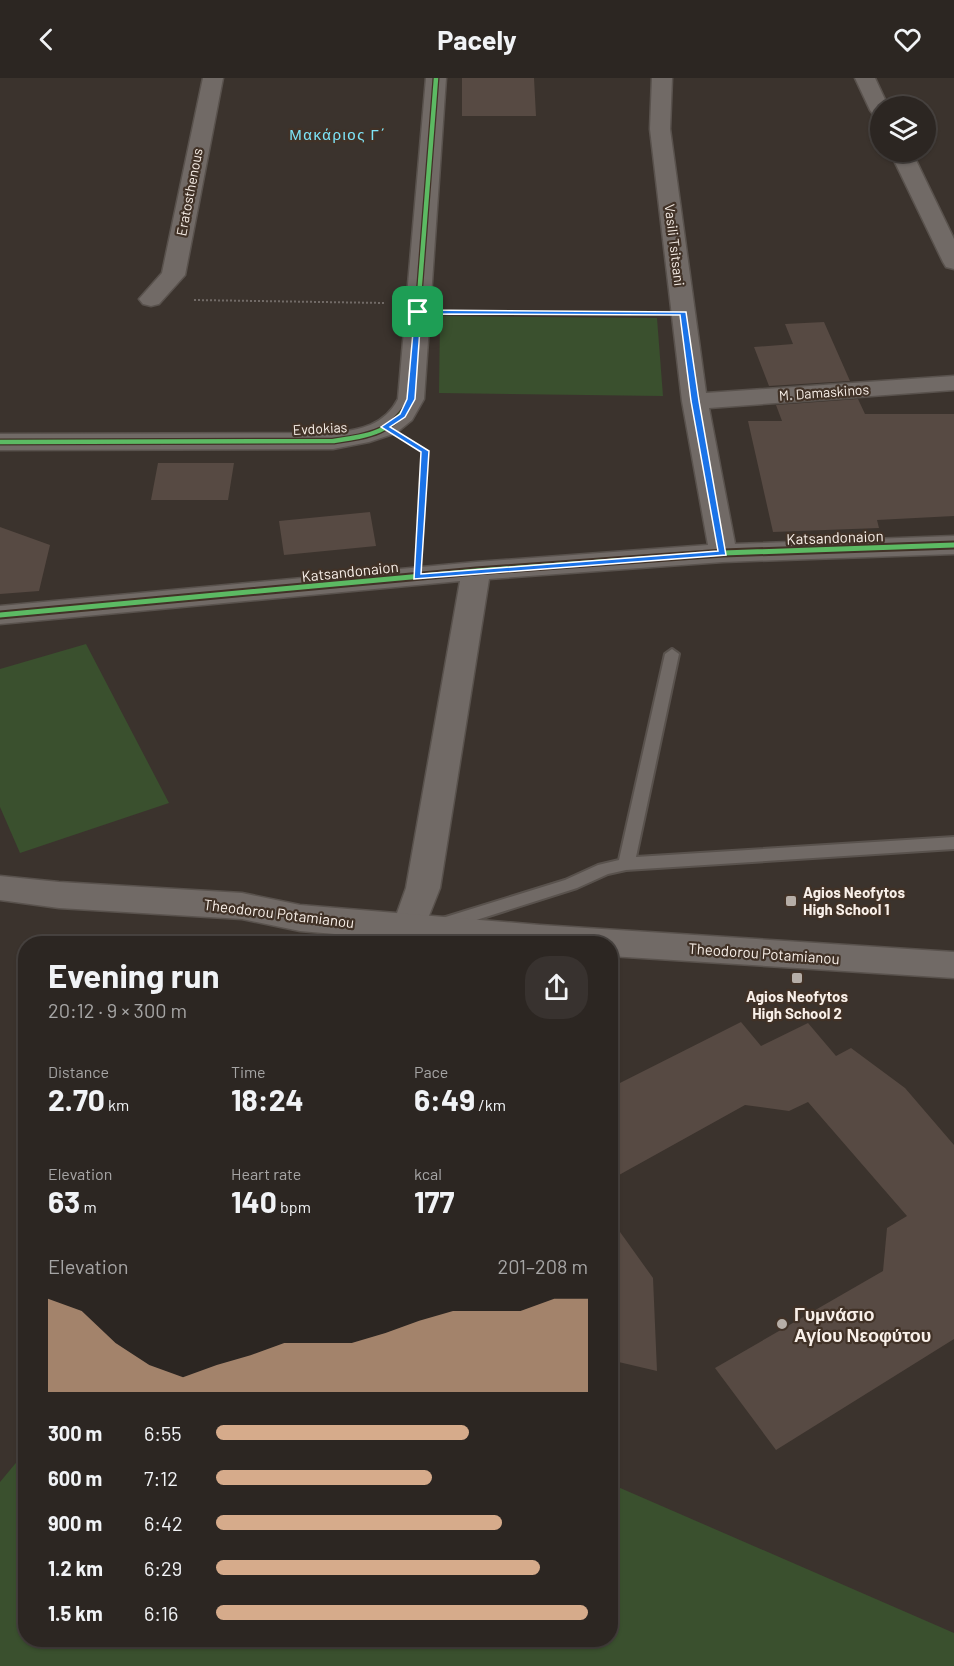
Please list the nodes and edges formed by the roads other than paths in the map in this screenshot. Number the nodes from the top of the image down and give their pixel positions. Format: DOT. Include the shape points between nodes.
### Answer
graph roads {
  1 [pos="213,78"];
  2 [pos="436,78"];
  3 [pos="662,78"];
  4 [pos="865,78"];
  5 [pos="873,96"];
  6 [pos="906,162"];
  7 [pos="954,262"];
  8 [pos="151,299"];
  9 [pos="954,383"];
  10 [pos="695,401"];
  11 [pos="0,442"];
  12 [pos="954,545"];
  13 [pos="723,553"];
  14 [pos="476,571"];
  15 [pos="0,615"];
  16 [pos="672,654"];
  17 [pos="954,843"];
  18 [pos="626,864"];
  19 [pos="0,888"];
  20 [pos="419,928"];
  21 [pos="516,936"];
  22 [pos="618,943"];
  23 [pos="954,965"];
  1 -- 8 [label="street, Eratosthenous" via="173,274"];
  2 -- 11 [label="street, Evdokias" via="411,399 403,416 362,437 333,441"];
  3 -- 10 [label="street, Vasili Tsitsani" via="660,129"];
  4 -- 5 [label="street"];
  6 -- 7 [label="street"];
  9 -- 10 [label="street, M. Damaskinos"];
  10 -- 13 [label="street, Vasili Tsitsani"];
  12 -- 13 [label="street, Katsandonaion"];
  13 -- 14 [label="street, Katsandonaion"];
  14 -- 15 [label="street, Katsandonaion"];
  14 -- 20 [label="street"];
  16 -- 18 [label="lane"];
  17 -- 18 [label="lane"];
  18 -- 20 [label="lane"];
  19 -- 20 [label="street, Theodorou Potamianou" via="242,906 300,918"];
  20 -- 21 [label="street, Theodorou Potamianou"];
  22 -- 23 [label="street, Theodorou Potamianou"];
}
